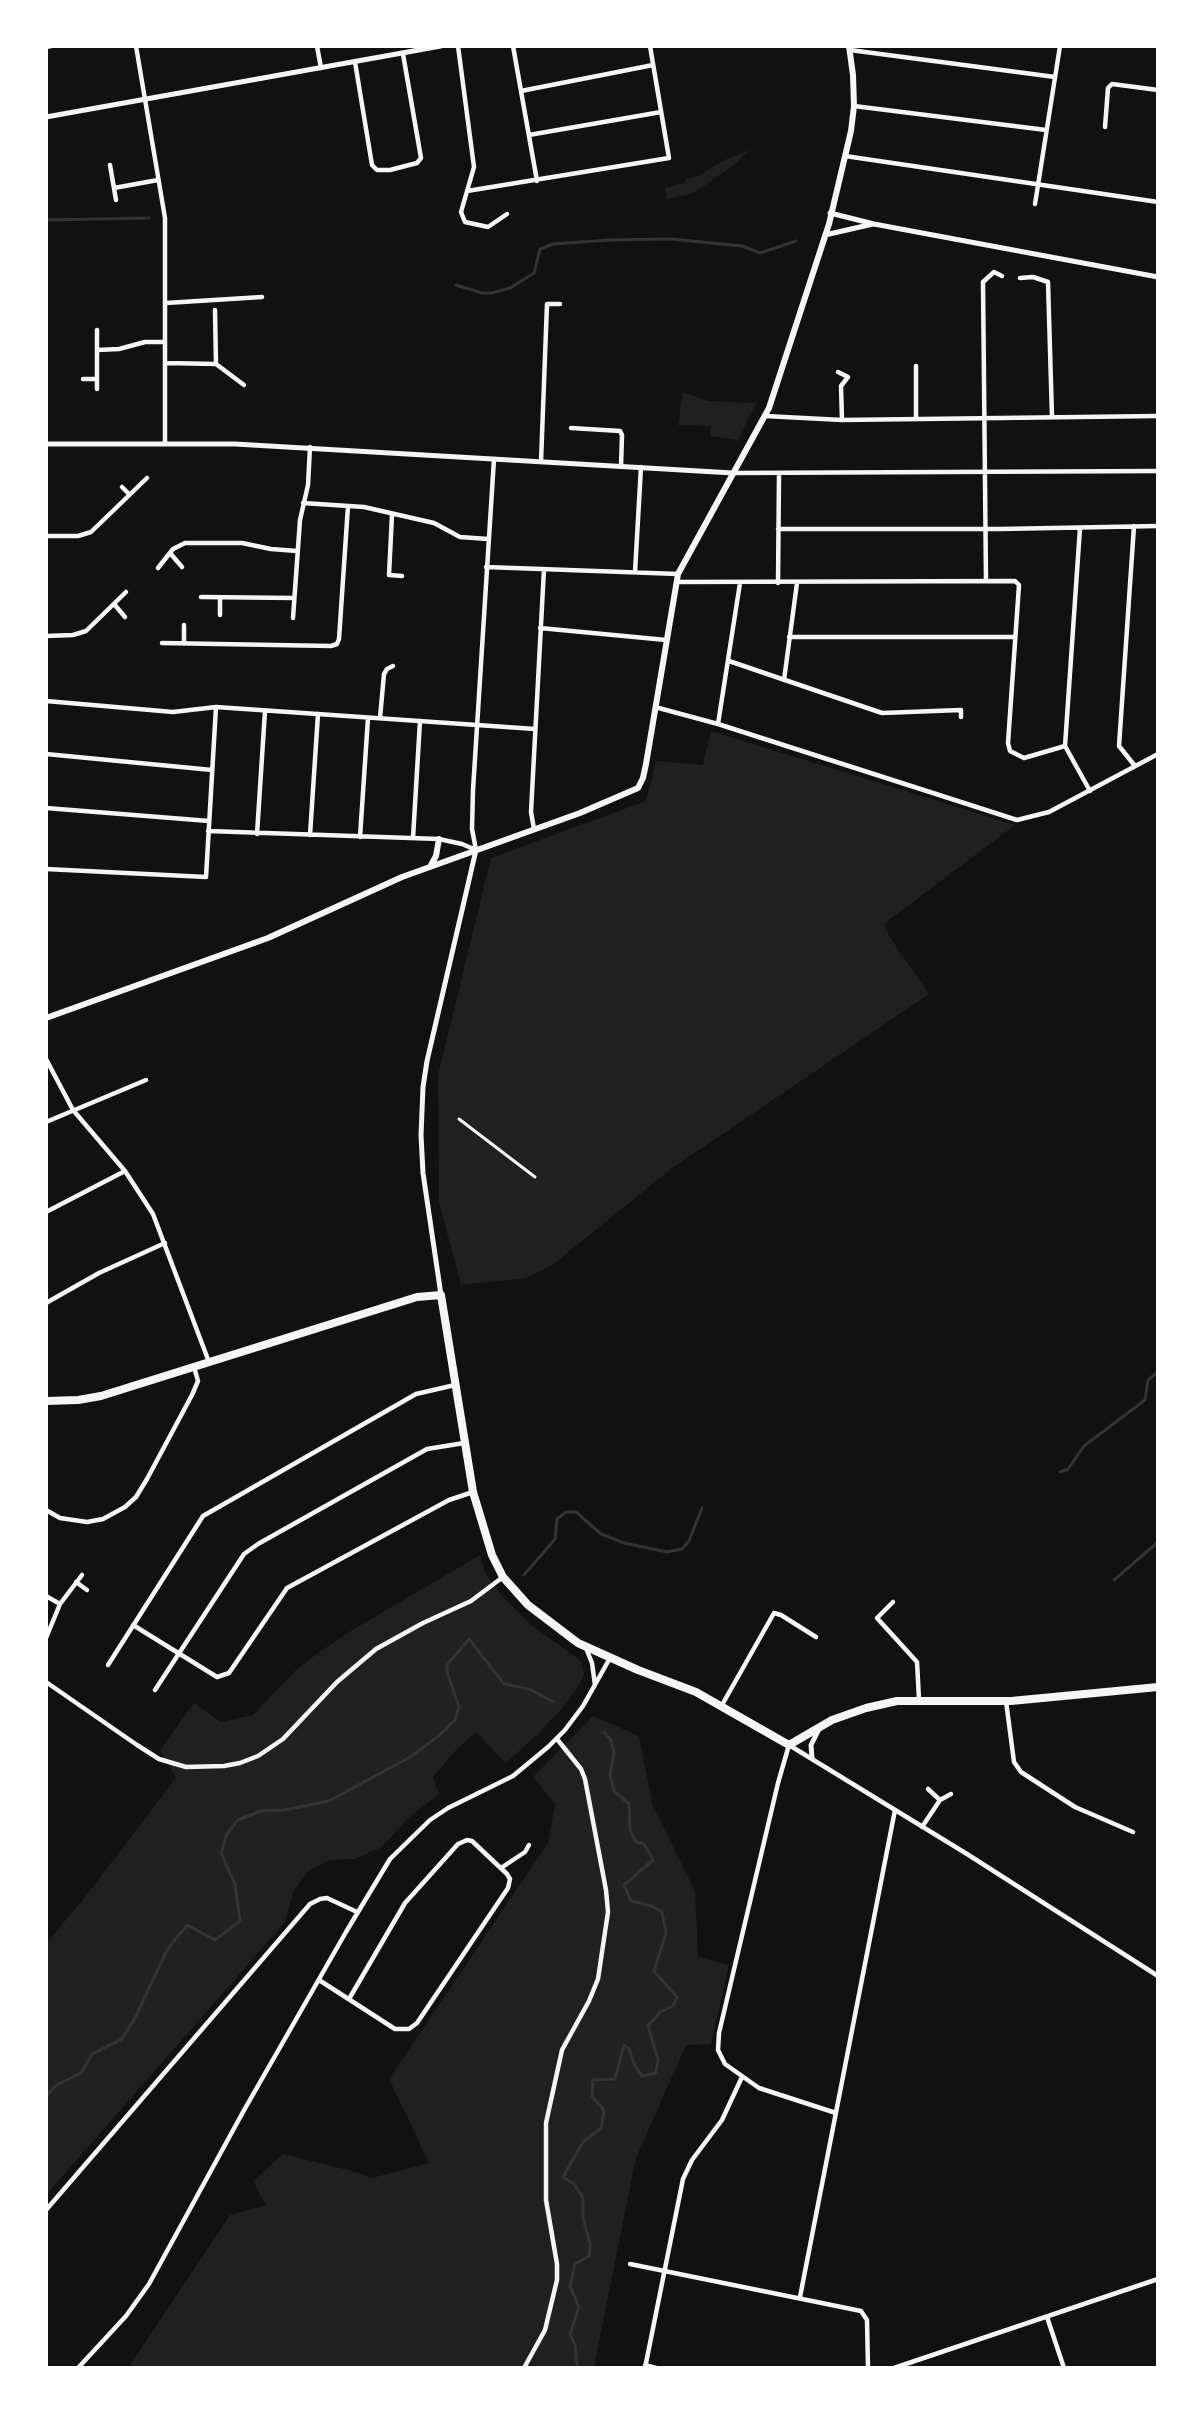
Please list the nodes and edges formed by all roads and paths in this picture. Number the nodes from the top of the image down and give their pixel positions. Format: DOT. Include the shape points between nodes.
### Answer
graph roads {
  1 [pos="51,46"];
  2 [pos="136,46"];
  3 [pos="317,46"];
  4 [pos="441,46"];
  5 [pos="458,46"];
  6 [pos="513,46"];
  7 [pos="650,46"];
  8 [pos="1060,46"];
  9 [pos="46,47"];
  10 [pos="850,48"];
  11 [pos="403,54"];
  12 [pos="354,62"];
  13 [pos="653,65"];
  14 [pos="321,68"];
  15 [pos="1055,77"];
  16 [pos="1158,90"];
  17 [pos="521,91"];
  18 [pos="144,99"];
  19 [pos="854,106"];
  20 [pos="661,112"];
  21 [pos="46,117"];
  22 [pos="1105,127"];
  23 [pos="1046,130"];
  24 [pos="529,135"];
  25 [pos="845,156"];
  26 [pos="110,165"];
  27 [pos="158,180"];
  28 [pos="537,181"];
  29 [pos="1038,183"];
  30 [pos="114,188"];
  31 [pos="467,191"];
  32 [pos="116,200"];
  33 [pos="1158,202"];
  34 [pos="1035,204"];
  35 [pos="830,213"];
  36 [pos="507,214"];
  37 [pos="874,224"];
  38 [pos="825,235"];
  39 [pos="994,264"];
  40 [pos="1034,270"];
  41 [pos="994,272"];
  42 [pos="1002,276"];
  43 [pos="1033,277"];
  44 [pos="1158,277"];
  45 [pos="1020,278"];
  46 [pos="262,297"];
  47 [pos="166,303"];
  48 [pos="560,304"];
  49 [pos="214,309"];
  50 [pos="97,330"];
  51 [pos="165,342"];
  52 [pos="97,350"];
  53 [pos="165,363"];
  54 [pos="216,364"];
  55 [pos="916,366"];
  56 [pos="838,372"];
  57 [pos="83,379"];
  58 [pos="97,379"];
  59 [pos="244,385"];
  60 [pos="97,389"];
  61 [pos="765,416"];
  62 [pos="1158,416"];
  63 [pos="1052,417"];
  64 [pos="984,418"];
  65 [pos="916,419"];
  66 [pos="842,420"];
  67 [pos="571,428"];
  68 [pos="46,444"];
  69 [pos="165,444"];
  70 [pos="310,447"];
  71 [pos="494,459"];
  72 [pos="541,462"];
  73 [pos="621,467"];
  74 [pos="641,467"];
  75 [pos="1158,471"];
  76 [pos="733,473"];
  77 [pos="985,473"];
  78 [pos="779,474"];
  79 [pos="147,478"];
  80 [pos="122,487"];
  81 [pos="129,494"];
  82 [pos="303,502"];
  83 [pos="348,506"];
  84 [pos="392,515"];
  85 [pos="1134,526"];
  86 [pos="1158,526"];
  87 [pos="1080,528"];
  88 [pos="778,529"];
  89 [pos="985,529"];
  90 [pos="46,536"];
  91 [pos="488,539"];
  92 [pos="297,550"];
  93 [pos="170,553"];
  94 [pos="182,567"];
  95 [pos="486,567"];
  96 [pos="158,568"];
  97 [pos="544,569"];
  98 [pos="635,573"];
  99 [pos="678,574"];
  100 [pos="402,576"];
  101 [pos="986,581"];
  102 [pos="676,582"];
  103 [pos="740,583"];
  104 [pos="778,583"];
  105 [pos="797,583"];
  106 [pos="126,592"];
  107 [pos="201,597"];
  108 [pos="220,597"];
  109 [pos="294,598"];
  110 [pos="114,604"];
  111 [pos="220,615"];
  112 [pos="125,617"];
  113 [pos="293,618"];
  114 [pos="184,625"];
  115 [pos="540,628"];
  116 [pos="46,636"];
  117 [pos="789,637"];
  118 [pos="1016,637"];
  119 [pos="666,640"];
  120 [pos="162,643"];
  121 [pos="184,643"];
  122 [pos="729,661"];
  123 [pos="393,666"];
  124 [pos="784,680"];
  125 [pos="46,701"];
  126 [pos="216,707"];
  127 [pos="655,707"];
  128 [pos="265,711"];
  129 [pos="318,714"];
  130 [pos="961,717"];
  131 [pos="368,718"];
  132 [pos="380,718"];
  133 [pos="420,721"];
  134 [pos="718,724"];
  135 [pos="477,725"];
  136 [pos="536,729"];
  137 [pos="1065,747"];
  138 [pos="46,754"];
  139 [pos="1158,754"];
  140 [pos="1135,766"];
  141 [pos="212,770"];
  142 [pos="1090,791"];
  143 [pos="46,808"];
  144 [pos="209,821"];
  145 [pos="534,829"];
  146 [pos="208,831"];
  147 [pos="257,834"];
  148 [pos="310,835"];
  149 [pos="360,837"];
  150 [pos="413,838"];
  151 [pos="439,839"];
  152 [pos="476,850"];
  153 [pos="431,866"];
  154 [pos="46,869"];
  155 [pos="46,1018"];
  156 [pos="46,1059"];
  157 [pos="146,1080"];
  158 [pos="73,1110"];
  159 [pos="459,1119"];
  160 [pos="46,1122"];
  161 [pos="125,1171"];
  162 [pos="535,1177"];
  163 [pos="46,1212"];
  164 [pos="165,1242"];
  165 [pos="441,1295"];
  166 [pos="46,1303"];
  167 [pos="209,1362"];
  168 [pos="194,1367"];
  169 [pos="455,1385"];
  170 [pos="46,1401"];
  171 [pos="464,1443"];
  172 [pos="473,1492"];
  173 [pos="46,1510"];
  174 [pos="82,1575"];
  175 [pos="503,1577"];
  176 [pos="76,1582"];
  177 [pos="87,1590"];
  178 [pos="46,1596"];
  179 [pos="893,1602"];
  180 [pos="60,1604"];
  181 [pos="133,1624"];
  182 [pos="816,1637"];
  183 [pos="46,1638"];
  184 [pos="585,1646"];
  185 [pos="179,1653"];
  186 [pos="609,1658"];
  187 [pos="108,1665"];
  188 [pos="46,1682"];
  189 [pos="595,1685"];
  190 [pos="1158,1687"];
  191 [pos="154,1690"];
  192 [pos="919,1700"];
  193 [pos="1006,1701"];
  194 [pos="722,1706"];
  195 [pos="822,1725"];
  196 [pos="557,1739"];
  197 [pos="789,1745"];
  198 [pos="812,1758"];
  199 [pos="928,1789"];
  200 [pos="951,1794"];
  201 [pos="940,1800"];
  202 [pos="895,1810"];
  203 [pos="922,1827"];
  204 [pos="1133,1832"];
  205 [pos="529,1845"];
  206 [pos="501,1868"];
  207 [pos="357,1912"];
  208 [pos="1158,1976"];
  209 [pos="319,1980"];
  210 [pos="349,1999"];
  211 [pos="742,2077"];
  212 [pos="836,2113"];
  213 [pos="46,2210"];
  214 [pos="630,2264"];
  215 [pos="664,2270"];
  216 [pos="1158,2279"];
  217 [pos="800,2298"];
  218 [pos="1047,2317"];
  219 [pos="645,2366"];
  220 [pos="78,2367"];
  221 [pos="524,2367"];
  222 [pos="656,2367"];
  223 [pos="868,2367"];
  224 [pos="894,2367"];
  225 [pos="1064,2367"];
  1 -- 9 [label="street"];
  2 -- 18 [label="street"];
  3 -- 14 [label="street"];
  4 -- 11 [label="street"];
  5 -- 31 [label="street" via="474,167"];
  6 -- 17 [label="street"];
  7 -- 13 [label="street"];
  8 -- 15 [label="street"];
  10 -- 15 [label="street"];
  10 -- 19 [label="main road"];
  11 -- 12 [label="street"];
  11 -- 12 [label="street" via="421,158 417,163 390,170 377,170 372,165"];
  12 -- 14 [label="street"];
  13 -- 17 [label="street"];
  13 -- 20 [label="street"];
  14 -- 18 [label="street"];
  15 -- 23 [label="street"];
  16 -- 22 [label="street" via="1112,84 1108,88"];
  17 -- 24 [label="street"];
  18 -- 21 [label="street"];
  18 -- 27 [label="street"];
  19 -- 23 [label="street"];
  19 -- 25 [label="main road"];
  20 -- 24 [label="street"];
  20 -- 28 [label="street" via="669,158"];
  23 -- 29 [label="street"];
  24 -- 28 [label="street"];
  25 -- 29 [label="street"];
  25 -- 35 [label="main road"];
  26 -- 30 [label="street"];
  27 -- 30 [label="street"];
  27 -- 47 [label="street" via="165,218"];
  28 -- 31 [label="street"];
  29 -- 33 [label="street"];
  29 -- 34 [label="street"];
  30 -- 32 [label="street"];
  31 -- 36 [label="street" via="461,212 465,222 488,227"];
  35 -- 37 [label="street"];
  35 -- 38 [label="main road"];
  37 -- 38 [label="street"];
  37 -- 44 [label="street"];
  38 -- 61 [label="main road"];
  39 -- 41 [label="street"];
  40 -- 43 [label="street"];
  41 -- 42 [label="street"];
  41 -- 64 [label="street" via="983,282"];
  43 -- 45 [label="street"];
  43 -- 63 [label="street" via="1048,282"];
  46 -- 47 [label="street"];
  47 -- 51 [label="street"];
  48 -- 72 [label="street" via="546,304"];
  49 -- 54 [label="street"];
  50 -- 52 [label="street"];
  51 -- 52 [label="street"];
  51 -- 53 [label="street"];
  52 -- 58 [label="street"];
  53 -- 54 [label="street"];
  53 -- 69 [label="street"];
  54 -- 59 [label="street"];
  55 -- 65 [label="street"];
  56 -- 66 [label="street" via="848,377 841,386"];
  57 -- 58 [label="street"];
  58 -- 60 [label="street"];
  61 -- 66 [label="street"];
  61 -- 76 [label="main road"];
  62 -- 63 [label="street"];
  63 -- 64 [label="street"];
  64 -- 65 [label="street"];
  64 -- 77 [label="street"];
  65 -- 66 [label="street"];
  67 -- 73 [label="street" via="620,431"];
  68 -- 69 [label="street"];
  69 -- 70 [label="street"];
  70 -- 71 [label="street"];
  70 -- 82 [label="street"];
  71 -- 72 [label="street"];
  71 -- 91 [label="street"];
  72 -- 73 [label="street"];
  73 -- 74 [label="street"];
  74 -- 76 [label="street"];
  74 -- 98 [label="street"];
  75 -- 77 [label="street"];
  76 -- 78 [label="street"];
  76 -- 99 [label="main road"];
  77 -- 78 [label="street"];
  77 -- 89 [label="street"];
  78 -- 88 [label="street"];
  79 -- 81 [label="street"];
  80 -- 81 [label="street"];
  81 -- 90 [label="street" via="91,532"];
  82 -- 83 [label="street"];
  82 -- 92 [label="street"];
  83 -- 84 [label="street"];
  83 -- 121 [label="street" via="337,644"];
  84 -- 91 [label="street" via="434,523 460,537"];
  84 -- 100 [label="street" via="389,576"];
  85 -- 86 [label="street"];
  85 -- 87 [label="street"];
  85 -- 140 [label="street" via="1119,746"];
  87 -- 89 [label="street"];
  87 -- 137 [label="street"];
  88 -- 89 [label="street"];
  88 -- 104 [label="street"];
  89 -- 101 [label="street"];
  91 -- 95 [label="street"];
  92 -- 93 [label="street" via="193,542 179,545"];
  92 -- 109 [label="street"];
  93 -- 94 [label="street"];
  93 -- 96 [label="street"];
  95 -- 97 [label="street"];
  95 -- 135 [label="street"];
  97 -- 98 [label="street"];
  97 -- 115 [label="street"];
  98 -- 99 [label="street"];
  99 -- 102 [label="main road"];
  101 -- 105 [label="street"];
  101 -- 118 [label="street" via="1015,581 1019,585"];
  102 -- 103 [label="street"];
  102 -- 119 [label="main road"];
  103 -- 104 [label="street"];
  103 -- 122 [label="street"];
  104 -- 105 [label="street"];
  105 -- 117 [label="street"];
  106 -- 110 [label="street"];
  107 -- 108 [label="street"];
  108 -- 109 [label="street"];
  108 -- 111 [label="street"];
  109 -- 113 [label="street"];
  110 -- 112 [label="street"];
  110 -- 116 [label="street" via="80,634"];
  114 -- 121 [label="street"];
  115 -- 119 [label="street"];
  115 -- 136 [label="street"];
  117 -- 118 [label="street"];
  117 -- 124 [label="street"];
  118 -- 137 [label="street" via="1010,751 1024,758"];
  119 -- 127 [label="main road"];
  120 -- 121 [label="street"];
  122 -- 124 [label="street"];
  122 -- 134 [label="street"];
  123 -- 132 [label="street" via="384,674"];
  124 -- 130 [label="street" via="882,713 960,710"];
  125 -- 126 [label="street" via="173,712"];
  126 -- 128 [label="street"];
  126 -- 141 [label="street"];
  127 -- 134 [label="street"];
  127 -- 145 [label="main road" via="644,778 638,788"];
  128 -- 129 [label="street"];
  128 -- 147 [label="street"];
  129 -- 131 [label="street"];
  129 -- 148 [label="street"];
  131 -- 132 [label="street"];
  131 -- 149 [label="street"];
  132 -- 133 [label="street"];
  133 -- 135 [label="street"];
  133 -- 150 [label="street"];
  134 -- 142 [label="street" via="1017,820 1049,812"];
  135 -- 136 [label="street"];
  135 -- 152 [label="street" via="472,829"];
  136 -- 145 [label="street" via="531,812"];
  137 -- 142 [label="street"];
  138 -- 141 [label="street"];
  139 -- 140 [label="street"];
  140 -- 142 [label="street"];
  141 -- 144 [label="street"];
  143 -- 144 [label="street"];
  144 -- 146 [label="street"];
  145 -- 152 [label="main road"];
  146 -- 147 [label="street"];
  146 -- 154 [label="street" via="206,877"];
  147 -- 148 [label="street"];
  148 -- 149 [label="street"];
  149 -- 150 [label="street"];
  150 -- 151 [label="street"];
  151 -- 152 [label="street"];
  151 -- 153 [label="main road"];
  152 -- 153 [label="main road"];
  152 -- 165 [label="street" via="423,1087 423,1173"];
  153 -- 155 [label="main road" via="268,938"];
  156 -- 158 [label="street"];
  157 -- 158 [label="street"];
  158 -- 160 [label="street"];
  158 -- 161 [label="street"];
  159 -- 162 [label="street"];
  161 -- 163 [label="street"];
  161 -- 164 [label="street" via="153,1214"];
  164 -- 166 [label="street"];
  164 -- 167 [label="street"];
  165 -- 167 [label="highway" via="417,1297"];
  165 -- 169 [label="highway"];
  167 -- 168 [label="highway"];
  168 -- 170 [label="highway" via="101,1396"];
  168 -- 173 [label="street" via="198,1381 192,1395 136,1497 103,1519 87,1522 60,1518"];
  169 -- 171 [label="highway"];
  169 -- 181 [label="street" via="416,1394 203,1516"];
  171 -- 172 [label="highway"];
  171 -- 185 [label="street" via="427,1449 244,1554"];
  172 -- 175 [label="highway" via="492,1555"];
  172 -- 185 [label="street" via="449,1500 287,1588 229,1673 217,1677"];
  174 -- 176 [label="street"];
  175 -- 184 [label="highway" via="528,1605"];
  175 -- 188 [label="street" via="471,1601 376,1650 337,1682 283,1739 240,1763 186,1767 159,1759"];
  176 -- 177 [label="street"];
  176 -- 180 [label="street"];
  178 -- 180 [label="street"];
  179 -- 192 [label="street" via="877,1618 917,1662"];
  180 -- 183 [label="street"];
  181 -- 185 [label="street"];
  181 -- 187 [label="street"];
  182 -- 194 [label="street" via="774,1613"];
  184 -- 186 [label="highway"];
  184 -- 189 [label="street"];
  185 -- 191 [label="street"];
  186 -- 189 [label="street"];
  186 -- 194 [label="highway"];
  189 -- 196 [label="street"];
  190 -- 193 [label="highway"];
  192 -- 193 [label="highway"];
  192 -- 195 [label="highway" via="882,1704"];
  193 -- 204 [label="street" via="1014,1762 1021,1772 1075,1807"];
  194 -- 197 [label="highway"];
  195 -- 197 [label="highway"];
  195 -- 198 [label="street" via="811,1745"];
  196 -- 207 [label="street" via="513,1776 448,1808 411,1837 390,1859"];
  196 -- 221 [label="street" via="585,1779 609,1912 598,1979 562,2050 546,2123 546,2200 557,2280 545,2330"];
  197 -- 198 [label="street"];
  197 -- 211 [label="street" via="717,2045 722,2061"];
  198 -- 202 [label="street"];
  199 -- 201 [label="street"];
  200 -- 201 [label="street"];
  201 -- 203 [label="street"];
  202 -- 203 [label="street"];
  202 -- 212 [label="street"];
  203 -- 208 [label="street"];
  205 -- 206 [label="street"];
  206 -- 210 [label="street" via="472,1841 458,1844 405,1903"];
  206 -- 210 [label="street" via="510,1879 508,1888 417,2023 404,2031 395,2029"];
  207 -- 209 [label="street"];
  207 -- 213 [label="street" via="327,1898 310,1904"];
  209 -- 210 [label="street"];
  209 -- 220 [label="street" via="149,2284 126,2316"];
  211 -- 212 [label="street" via="764,2090"];
  211 -- 215 [label="street" via="722,2120 686,2169"];
  212 -- 217 [label="street"];
  214 -- 215 [label="street"];
  215 -- 217 [label="street"];
  215 -- 219 [label="street"];
  216 -- 218 [label="street"];
  217 -- 223 [label="street" via="864,2313"];
  218 -- 224 [label="street"];
  218 -- 225 [label="street"];
  219 -- 222 [label="street"];
}
